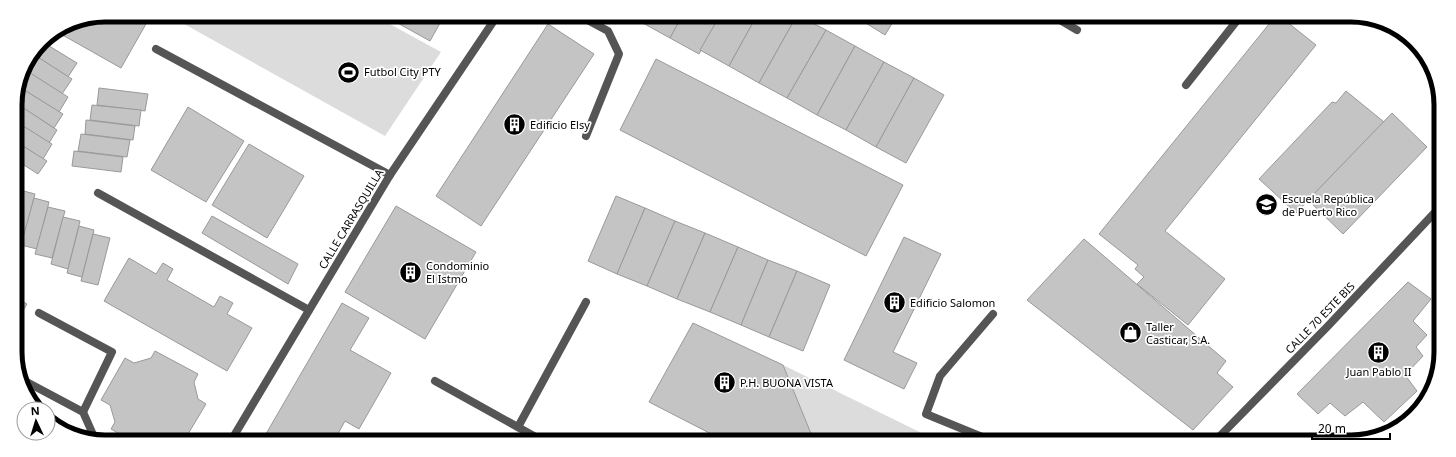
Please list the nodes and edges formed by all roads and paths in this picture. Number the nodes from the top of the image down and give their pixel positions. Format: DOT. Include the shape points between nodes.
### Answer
graph roads {
  1 [pos="493,22"];
  2 [pos="590,22"];
  3 [pos="1063,22"];
  4 [pos="1236,22"];
  5 [pos="1077,30"];
  6 [pos="156,49"];
  7 [pos="1186,86"];
  8 [pos="586,136"];
  9 [pos="390,175"];
  10 [pos="98,193"];
  11 [pos="1434,213"];
  12 [pos="586,302"];
  13 [pos="309,310"];
  14 [pos="39,313"];
  15 [pos="993,314"];
  16 [pos="435,381"];
  17 [pos="28,383"];
  18 [pos="83,412"];
  19 [pos="518,428"];
  20 [pos="93,434"];
  21 [pos="234,435"];
  22 [pos="531,435"];
  23 [pos="977,435"];
  24 [pos="1222,435"];
  1 -- 9 [label="street, CALLE CARRASQUILLA"];
  2 -- 8 [label="street" via="608,32 619,54"];
  3 -- 5 [label="street"];
  4 -- 7 [label="street"];
  6 -- 9 [label="street"];
  9 -- 13 [label="street, CALLE CARRASQUILLA"];
  10 -- 13 [label="street"];
  11 -- 24 [label="street, CALLE 70 ESTE BIS"];
  12 -- 19 [label="street"];
  13 -- 21 [label="street, CALLE CARRASQUILLA"];
  14 -- 18 [label="street" via="112,352"];
  15 -- 23 [label="street" via="940,376 926,414"];
  16 -- 19 [label="street"];
  17 -- 18 [label="street"];
  18 -- 20 [label="street"];
  19 -- 22 [label="street"];
}
